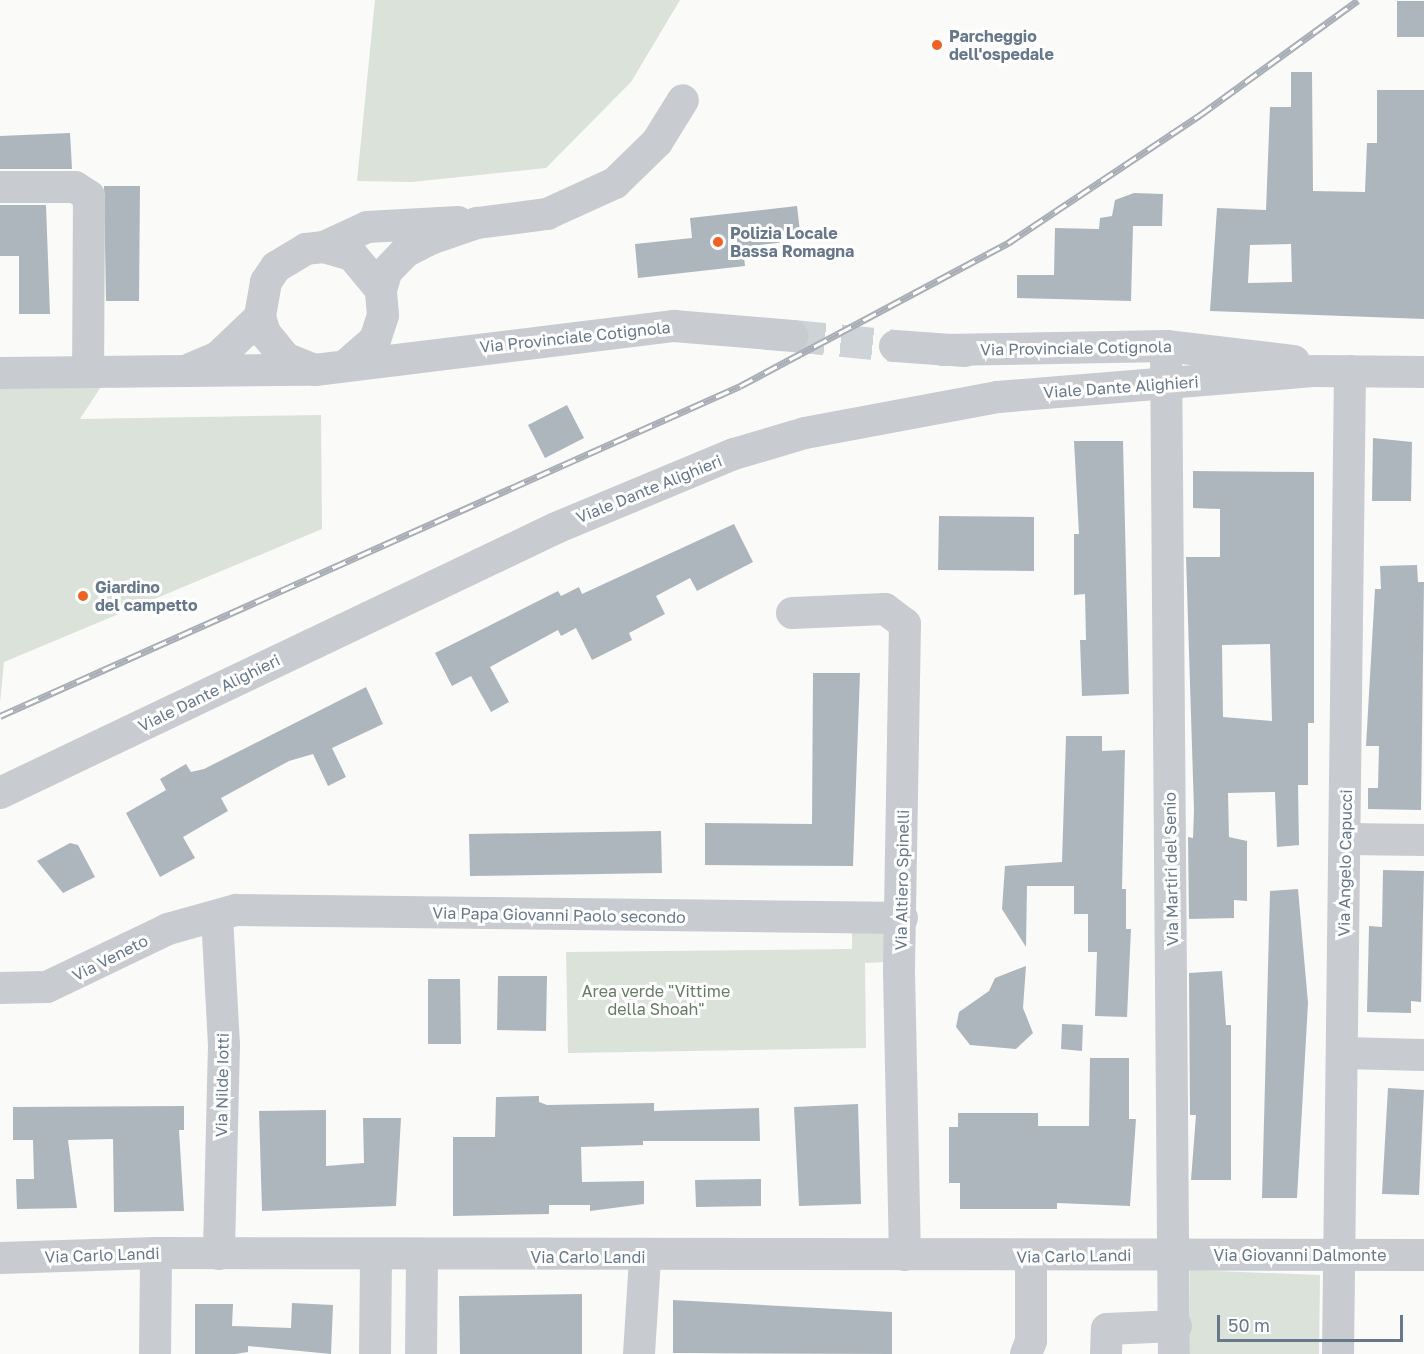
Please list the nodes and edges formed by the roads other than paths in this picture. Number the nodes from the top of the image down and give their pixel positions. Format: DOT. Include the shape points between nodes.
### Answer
graph roads {
  1 [pos="683,100"];
  2 [pos="0,187"];
  3 [pos="477,224"];
  4 [pos="324,247"];
  5 [pos="381,290"];
  6 [pos="260,317"];
  7 [pos="381,327"];
  8 [pos="793,336"];
  9 [pos="1132,345"];
  10 [pos="1166,345"];
  11 [pos="895,346"];
  12 [pos="943,350"];
  13 [pos="429,352"];
  14 [pos="346,365"];
  15 [pos="315,370"];
  16 [pos="1350,371"];
  17 [pos="88,372"];
  18 [pos="183,372"];
  19 [pos="1313,372"];
  20 [pos="1424,372"];
  21 [pos="0,373"];
  22 [pos="1127,384"];
  23 [pos="1165,384"];
  24 [pos="792,613"];
  25 [pos="0,793"];
  26 [pos="1346,839"];
  27 [pos="1424,840"];
  28 [pos="217,916"];
  29 [pos="902,918"];
  30 [pos="0,988"];
  31 [pos="1342,1053"];
  32 [pos="1424,1055"];
  33 [pos="156,1253"];
  34 [pos="219,1254"];
  35 [pos="376,1255"];
  36 [pos="1176,1255"];
  37 [pos="422,1256"];
  38 [pos="905,1256"];
  39 [pos="1424,1256"];
  40 [pos="1031,1257"];
  41 [pos="1338,1257"];
  42 [pos="0,1258"];
  43 [pos="645,1258"];
  44 [pos="1175,1340"];
  45 [pos="155,1354"];
  46 [pos="375,1354"];
  47 [pos="421,1354"];
  48 [pos="639,1354"];
  49 [pos="1026,1354"];
  50 [pos="1106,1354"];
  51 [pos="1338,1354"];
  1 -- 3 [label="street" via="657,142 615,183 547,214"];
  2 -- 17 [label="street" via="75,187 90,202"];
  3 -- 4 [label="street" via="423,221 366,227"];
  3 -- 5 [label="street" via="405,252 386,272"];
  4 -- 5 [label="street" via="359,259"];
  4 -- 6 [label="street" via="290,256 276,267 266,282"];
  5 -- 7 [label="street"];
  6 -- 15 [label="street" via="264,333 285,358"];
  6 -- 18 [label="street" via="218,357"];
  7 -- 13 [label="street"];
  7 -- 14 [label="street, Via Provinciale Cotignola" via="367,350"];
  8 -- 13 [label="street, Via Provinciale Cotignola" via="674,326"];
  9 -- 10 [label="street, Via Provinciale Cotignola"];
  9 -- 12 [label="street, Via Provinciale Cotignola"];
  9 -- 22 [label="street"];
  10 -- 19 [label="street, Via Provinciale Cotignola" via="1297,361"];
  10 -- 23 [label="street, Via Martiri del Senio"];
  11 -- 12 [label="street, Via Provinciale Cotignola"];
  12 -- 22 [label="street, Via Provinciale Cotignola" via="1100,361"];
  13 -- 14 [label="street, Via Provinciale Cotignola"];
  14 -- 15 [label="street, Via Provinciale Cotignola"];
  15 -- 18 [label="street, Via Provinciale Cotignola"];
  16 -- 19 [label="street, Viale Dante Alighieri"];
  16 -- 20 [label="street, Viale Dante Alighieri"];
  16 -- 26 [label="street, Via Angelo Capucci"];
  17 -- 18 [label="street"];
  17 -- 21 [label="street"];
  19 -- 23 [label="street, Viale Dante Alighieri"];
  22 -- 23 [label="street, Viale Dante Alighieri"];
  22 -- 25 [label="street, Viale Dante Alighieri" via="998,397 805,433 679,473"];
  23 -- 36 [label="street, Via Martiri del Senio"];
  24 -- 29 [label="street, Via Altiero Spinelli" via="885,609 905,624"];
  26 -- 27 [label="street"];
  26 -- 31 [label="street, Via Angelo Capucci"];
  28 -- 29 [label="street, Via Papa Giovanni Paolo secondo" via="237,910"];
  28 -- 30 [label="street, Via Veneto" via="168,929 47,987"];
  28 -- 34 [label="street, Via Nilde Iotti" via="224,1045"];
  29 -- 38 [label="street, Via Altiero Spinelli"];
  31 -- 32 [label="street"];
  31 -- 41 [label="street, Via Angelo Capucci"];
  33 -- 34 [label="street, Via Carlo Landi"];
  33 -- 42 [label="street, Via Carlo Landi"];
  33 -- 45 [label="street"];
  34 -- 35 [label="street, Via Carlo Landi"];
  35 -- 37 [label="street, Via Carlo Landi"];
  35 -- 46 [label="street"];
  36 -- 40 [label="street, Via Carlo Landi"];
  36 -- 41 [label="street, Via Giovanni Dalmonte"];
  36 -- 44 [label="street, Via Martiri del Senio"];
  37 -- 43 [label="street, Via Carlo Landi"];
  37 -- 47 [label="street"];
  38 -- 40 [label="street, Via Carlo Landi"];
  38 -- 43 [label="street, Via Carlo Landi"];
  39 -- 41 [label="street, Via Giovanni Dalmonte"];
  40 -- 49 [label="street" via="1030,1341"];
  41 -- 51 [label="street, Via Angelo Capucci"];
  43 -- 48 [label="street"];
  44 -- 50 [label="street" via="1107,1329"];
}
